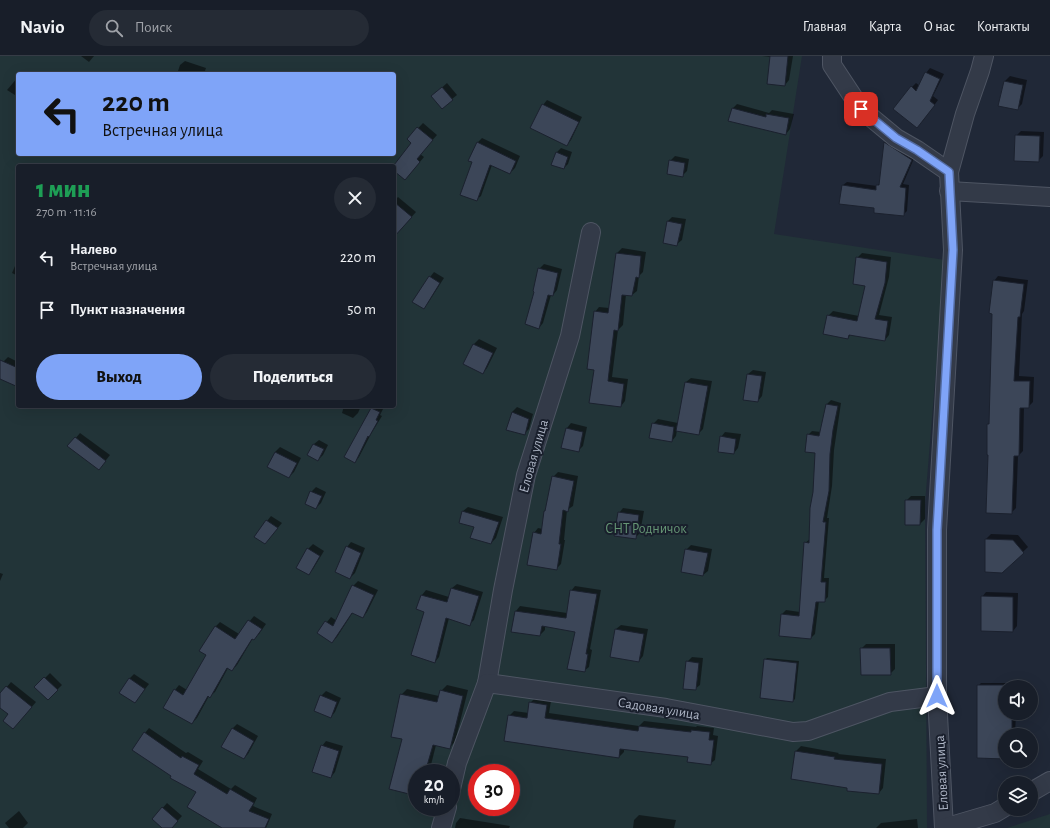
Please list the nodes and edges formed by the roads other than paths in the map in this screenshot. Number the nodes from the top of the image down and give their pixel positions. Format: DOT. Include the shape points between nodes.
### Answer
graph roads {
  1 [pos="832,56"];
  2 [pos="984,56"];
  3 [pos="949,172"];
  4 [pos="949,191"];
  5 [pos="1050,197"];
  6 [pos="591,232"];
  7 [pos="487,684"];
  8 [pos="937,696"];
  9 [pos="457,764"];
  10 [pos="1050,781"];
  11 [pos="1038,788"];
  12 [pos="998,811"];
  13 [pos="445,816"];
  14 [pos="442,828"];
  15 [pos="944,828"];
  1 -- 3 [label="street" via="832,65 861,109 896,138"];
  2 -- 3 [label="street, Еловая улица"];
  3 -- 4 [label="street, Еловая улица"];
  4 -- 5 [label="street"];
  4 -- 8 [label="street, Еловая улица" via="953,250 937,530"];
  6 -- 7 [label="street, Еловая улица" via="570,336 526,475"];
  7 -- 8 [label="street, Садовая улица" via="666,708 794,732 808,731 890,702"];
  7 -- 9 [label="street"];
  8 -- 15 [label="street, Еловая улица"];
  10 -- 11 [label="street"];
  12 -- 15 [label="street"];
  13 -- 14 [label="street"];
}
